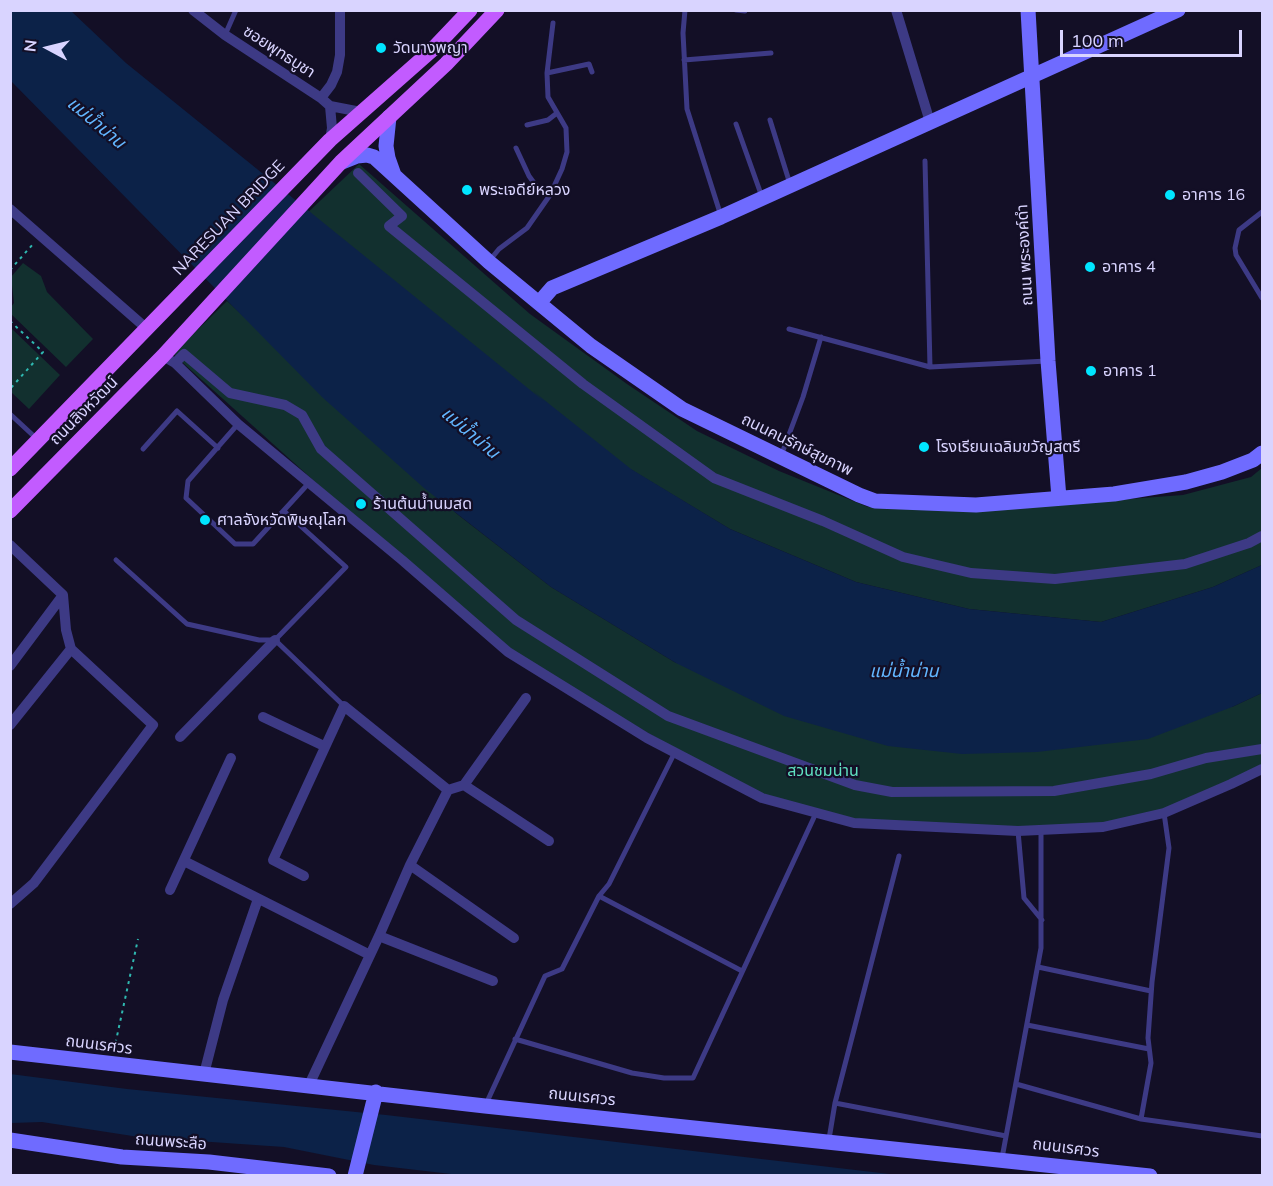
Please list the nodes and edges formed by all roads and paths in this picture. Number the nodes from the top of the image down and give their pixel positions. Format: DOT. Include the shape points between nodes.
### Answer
graph roads {
  1 [pos="193,10"];
  2 [pos="236,10"];
  3 [pos="340,10"];
  4 [pos="470,10"];
  5 [pos="497,10"];
  6 [pos="685,10"];
  7 [pos="736,10"];
  8 [pos="896,10"];
  9 [pos="1028,10"];
  10 [pos="1178,10"];
  11 [pos="745,11"];
  12 [pos="553,23"];
  13 [pos="225,35"];
  14 [pos="771,53"];
  15 [pos="684,60"];
  16 [pos="592,72"];
  17 [pos="548,73"];
  18 [pos="1032,76"];
  19 [pos="321,98"];
  20 [pos="330,106"];
  21 [pos="361,112"];
  22 [pos="557,113"];
  23 [pos="389,117"];
  24 [pos="770,120"];
  25 [pos="930,122"];
  26 [pos="736,124"];
  27 [pos="527,125"];
  28 [pos="330,140"];
  29 [pos="516,148"];
  30 [pos="349,158"];
  31 [pos="925,161"];
  32 [pos="358,173"];
  33 [pos="394,175"];
  34 [pos="790,186"];
  35 [pos="550,195"];
  36 [pos="762,198"];
  37 [pos="10,209"];
  38 [pos="1263,212"];
  39 [pos="721,217"];
  40 [pos="40,236"];
  41 [pos="489,262"];
  42 [pos="10,270"];
  43 [pos="1263,298"];
  44 [pos="539,303"];
  45 [pos="10,321"];
  46 [pos="150,324"];
  47 [pos="789,329"];
  48 [pos="821,337"];
  49 [pos="169,360"];
  50 [pos="1048,361"];
  51 [pos="930,367"];
  52 [pos="10,389"];
  53 [pos="10,414"];
  54 [pos="238,424"];
  55 [pos="38,440"];
  56 [pos="143,448"];
  57 [pos="218,448"];
  58 [pos="1263,453"];
  59 [pos="781,457"];
  60 [pos="10,469"];
  61 [pos="308,484"];
  62 [pos="1059,498"];
  63 [pos="10,511"];
  64 [pos="284,511"];
  65 [pos="1263,536"];
  66 [pos="10,545"];
  67 [pos="116,560"];
  68 [pos="63,596"];
  69 [pos="275,640"];
  70 [pos="71,649"];
  71 [pos="10,666"];
  72 [pos="526,698"];
  73 [pos="344,706"];
  74 [pos="263,717"];
  75 [pos="10,725"];
  76 [pos="180,737"];
  77 [pos="324,746"];
  78 [pos="1263,749"];
  79 [pos="674,754"];
  80 [pos="231,758"];
  81 [pos="1263,769"];
  82 [pos="464,784"];
  83 [pos="448,790"];
  84 [pos="816,813"];
  85 [pos="1164,813"];
  86 [pos="1041,830"];
  87 [pos="1018,831"];
  88 [pos="549,841"];
  89 [pos="899,856"];
  90 [pos="184,861"];
  91 [pos="410,865"];
  92 [pos="304,876"];
  93 [pos="170,890"];
  94 [pos="598,896"];
  95 [pos="258,899"];
  96 [pos="10,904"];
  97 [pos="1042,920"];
  98 [pos="379,936"];
  99 [pos="514,938"];
  100 [pos="138,939"];
  101 [pos="370,955"];
  102 [pos="1038,967"];
  103 [pos="742,971"];
  104 [pos="493,981"];
  105 [pos="1151,991"];
  106 [pos="1027,1024"];
  107 [pos="515,1039"];
  108 [pos="1149,1048"];
  109 [pos="10,1052"];
  110 [pos="112,1064"];
  111 [pos="204,1074"];
  112 [pos="309,1084"];
  113 [pos="1016,1084"];
  114 [pos="376,1092"];
  115 [pos="836,1103"];
  116 [pos="485,1106"];
  117 [pos="1141,1119"];
  118 [pos="1006,1136"];
  119 [pos="1263,1136"];
  120 [pos="10,1140"];
  121 [pos="829,1141"];
  122 [pos="1002,1158"];
  123 [pos="356,1171"];
  124 [pos="329,1176"];
  125 [pos="1150,1176"];
  1 -- 13 [label="street, ซอยพุทธบูชา"];
  2 -- 13 [label="lane"];
  3 -- 19 [label="street" via="337,72"];
  4 -- 21 [label="main road, NARESUAN BRIDGE" via="432,50"];
  5 -- 23 [label="main road"];
  6 -- 15 [label="lane"];
  7 -- 11 [label="lane"];
  8 -- 25 [label="street"];
  9 -- 18 [label="street, ถนน พระองค์ดำ"];
  10 -- 18 [label="street"];
  12 -- 17 [label="lane"];
  13 -- 19 [label="street, ซอยพุทธบูชา"];
  14 -- 15 [label="lane"];
  15 -- 39 [label="lane" via="687,109"];
  16 -- 17 [label="lane" via="589,64"];
  17 -- 22 [label="lane" via="548,97"];
  18 -- 25 [label="street"];
  18 -- 50 [label="street, ถนน พระองค์ดำ"];
  19 -- 20 [label="street, ซอยพุทธบูชา"];
  20 -- 21 [label="street"];
  20 -- 28 [label="street"];
  21 -- 28 [label="main road, NARESUAN BRIDGE"];
  22 -- 27 [label="lane" via="548,120"];
  22 -- 35 [label="lane" via="566,128 567,152"];
  23 -- 30 [label="main road"];
  23 -- 33 [label="street" via="386,146"];
  24 -- 34 [label="lane"];
  25 -- 34 [label="street"];
  26 -- 36 [label="lane"];
  28 -- 46 [label="main road, NARESUAN BRIDGE"];
  29 -- 35 [label="lane" via="529,176"];
  30 -- 33 [label="street, ถนนคนรักษ์สุขภาพ" via="374,158"];
  30 -- 49 [label="main road, ถนนสิงหวัฒน์" via="182,335"];
  31 -- 51 [label="lane"];
  32 -- 65 [label="street" via="402,216 389,225 583,384 714,478 903,557 971,573 1055,579 1185,564"];
  33 -- 41 [label="street, ถนนคนรักษ์สุขภาพ"];
  34 -- 36 [label="street"];
  35 -- 41 [label="lane" via="527,228"];
  36 -- 39 [label="street"];
  37 -- 40 [label="street"];
  38 -- 43 [label="lane" via="1239,230 1235,248"];
  39 -- 44 [label="street" via="552,288"];
  40 -- 42 [label="path"];
  40 -- 46 [label="street"];
  41 -- 44 [label="street, ถนนคนรักษ์สุขภาพ"];
  44 -- 59 [label="street, ถนนคนรักษ์สุขภาพ" via="591,346 682,409"];
  45 -- 52 [label="path" via="43,352"];
  46 -- 55 [label="main road, ถนนสิงหวัฒน์"];
  47 -- 48 [label="lane"];
  48 -- 51 [label="lane"];
  48 -- 59 [label="lane"];
  49 -- 54 [label="street"];
  49 -- 63 [label="main road, ถนนสิงหวัฒน์"];
  49 -- 78 [label="street" via="184,354 230,393 285,405 302,415 321,449 516,620 668,716 855,785 892,792 1054,791"];
  50 -- 51 [label="lane"];
  50 -- 62 [label="street, ถนน พระองค์ดำ"];
  53 -- 55 [label="lane"];
  54 -- 57 [label="lane"];
  54 -- 61 [label="street"];
  55 -- 60 [label="main road, ถนนสิงหวัฒน์"];
  56 -- 57 [label="lane" via="177,411"];
  57 -- 64 [label="lane" via="188,482 186,498 236,544 253,544"];
  58 -- 62 [label="street, ถนนคนรักษ์สุขภาพ" via="1222,472 1186,482"];
  59 -- 62 [label="street, ถนนคนรักษ์สุขภาพ" via="875,501 976,505"];
  61 -- 64 [label="lane"];
  61 -- 79 [label="street" via="508,652"];
  64 -- 69 [label="lane" via="346,567"];
  66 -- 68 [label="street"];
  67 -- 69 [label="lane" via="187,624"];
  68 -- 70 [label="street"];
  68 -- 71 [label="street"];
  69 -- 73 [label="lane"];
  69 -- 76 [label="street"];
  70 -- 75 [label="street"];
  70 -- 96 [label="street" via="153,725 41,874"];
  72 -- 82 [label="street"];
  73 -- 77 [label="street"];
  73 -- 83 [label="street"];
  74 -- 77 [label="street"];
  77 -- 92 [label="street" via="273,861"];
  79 -- 84 [label="street" via="762,798"];
  79 -- 94 [label="lane" via="609,884"];
  80 -- 90 [label="street"];
  81 -- 85 [label="street"];
  82 -- 83 [label="street"];
  82 -- 88 [label="street"];
  83 -- 91 [label="street"];
  84 -- 87 [label="street" via="854,823"];
  84 -- 103 [label="lane"];
  85 -- 86 [label="street" via="1103,827"];
  85 -- 105 [label="lane" via="1169,848"];
  86 -- 87 [label="street"];
  86 -- 97 [label="lane"];
  87 -- 97 [label="lane" via="1024,898"];
  89 -- 115 [label="lane"];
  90 -- 93 [label="street"];
  90 -- 95 [label="street"];
  91 -- 98 [label="street"];
  91 -- 99 [label="street"];
  94 -- 103 [label="lane"];
  94 -- 107 [label="lane" via="562,969 545,976"];
  95 -- 101 [label="street"];
  95 -- 111 [label="street" via="223,1000"];
  97 -- 102 [label="lane"];
  98 -- 101 [label="street"];
  98 -- 104 [label="street"];
  100 -- 110 [label="path"];
  101 -- 112 [label="street"];
  102 -- 105 [label="lane"];
  102 -- 106 [label="lane"];
  103 -- 107 [label="lane" via="693,1078 632,1073"];
  105 -- 108 [label="lane"];
  106 -- 108 [label="lane"];
  106 -- 113 [label="lane"];
  107 -- 116 [label="lane"];
  108 -- 117 [label="lane" via="1151,1063"];
  109 -- 110 [label="street, ถนนเรศวร"];
  110 -- 111 [label="street, ถนนเรศวร"];
  111 -- 112 [label="street, ถนนเรศวร"];
  112 -- 114 [label="street, ถนนเรศวร"];
  113 -- 117 [label="lane"];
  113 -- 118 [label="lane"];
  114 -- 116 [label="street, ถนนเรศวร"];
  114 -- 123 [label="street"];
  115 -- 118 [label="lane"];
  115 -- 121 [label="lane"];
  116 -- 121 [label="street, ถนนเรศวร"];
  117 -- 119 [label="lane"];
  118 -- 122 [label="lane"];
  120 -- 124 [label="street, ถนนพระลือ" via="122,1157"];
  121 -- 122 [label="street, ถนนเรศวร"];
  122 -- 125 [label="street, ถนนเรศวร"];
}
